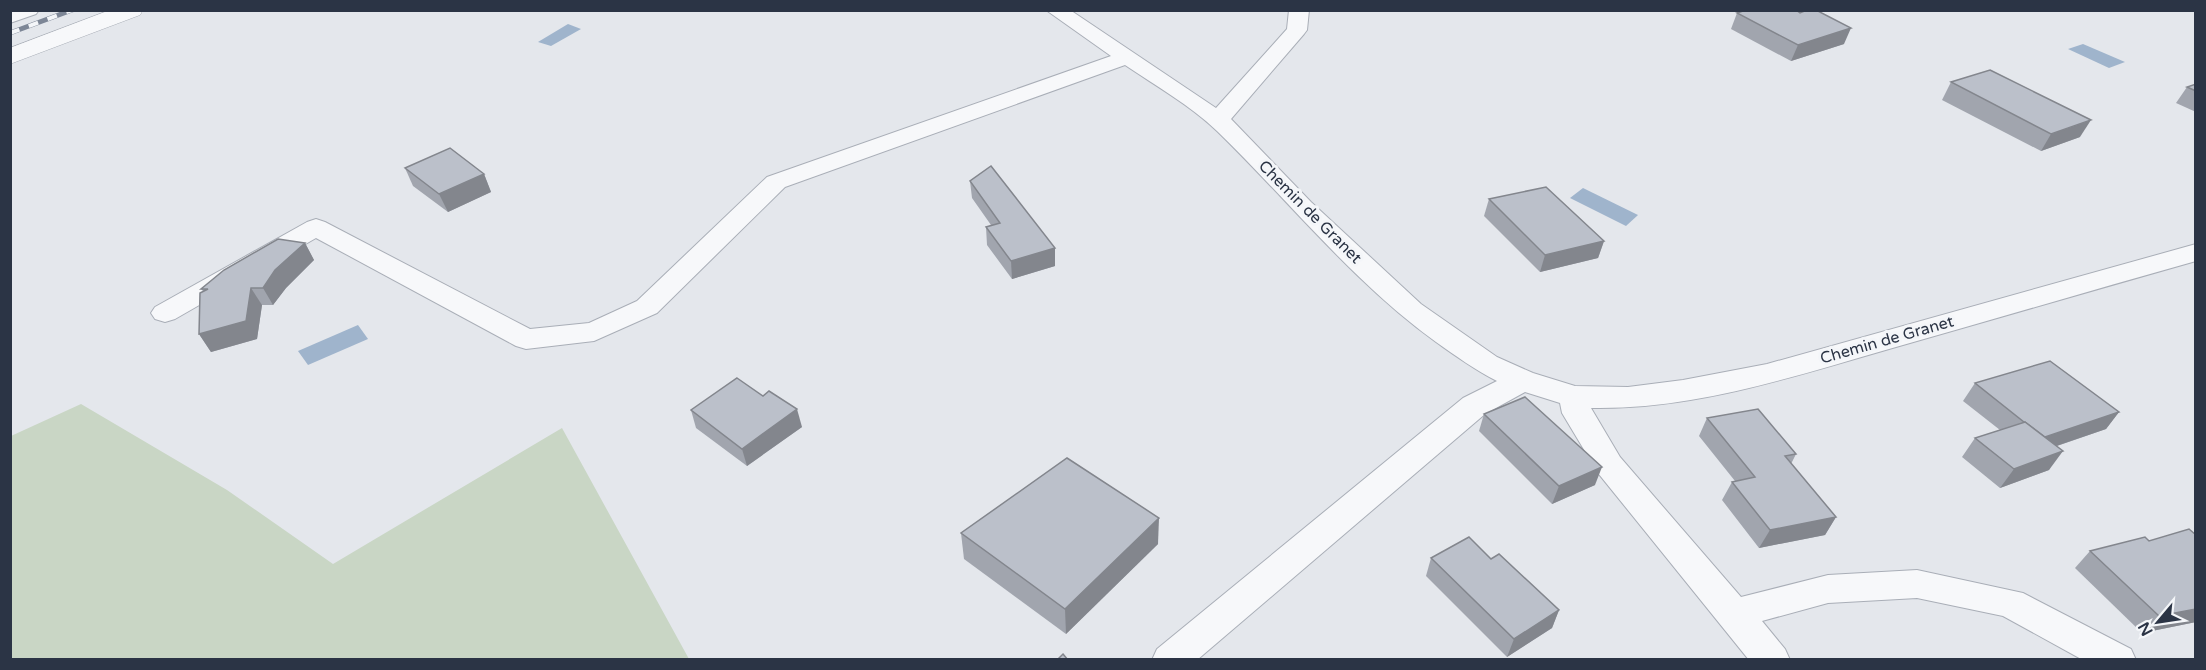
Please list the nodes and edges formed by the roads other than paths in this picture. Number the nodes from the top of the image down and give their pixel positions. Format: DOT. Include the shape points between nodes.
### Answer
graph roads {
  1 [pos="29,10"];
  2 [pos="132,10"];
  3 [pos="1056,10"];
  4 [pos="1299,10"];
  5 [pos="10,17"];
  6 [pos="10,57"];
  7 [pos="1128,57"];
  8 [pos="1218,120"];
  9 [pos="2196,252"];
  10 [pos="165,313"];
  11 [pos="1523,380"];
  12 [pos="1574,397"];
  13 [pos="1734,614"];
  14 [pos="1170,660"];
  15 [pos="1772,660"];
  16 [pos="2118,660"];
  1 -- 5 [label="street"];
  2 -- 6 [label="street"];
  3 -- 7 [label="street, Chemin de Granet"];
  4 -- 8 [label="street" via="1297,30"];
  7 -- 8 [label="street, Chemin de Granet"];
  7 -- 10 [label="street" via="776,182 647,307 594,332 526,339 316,227"];
  8 -- 11 [label="street, Chemin de Granet" via="1302,207 1412,310 1487,364"];
  9 -- 12 [label="street, Chemin de Granet" via="1767,374 1628,398"];
  11 -- 12 [label="street, Chemin de Granet"];
  11 -- 14 [label="street" via="1474,406"];
  12 -- 13 [label="street" via="1577,413 1609,465"];
  13 -- 15 [label="street"];
  13 -- 16 [label="street" via="1828,588 1917,584 2010,603"];
}
